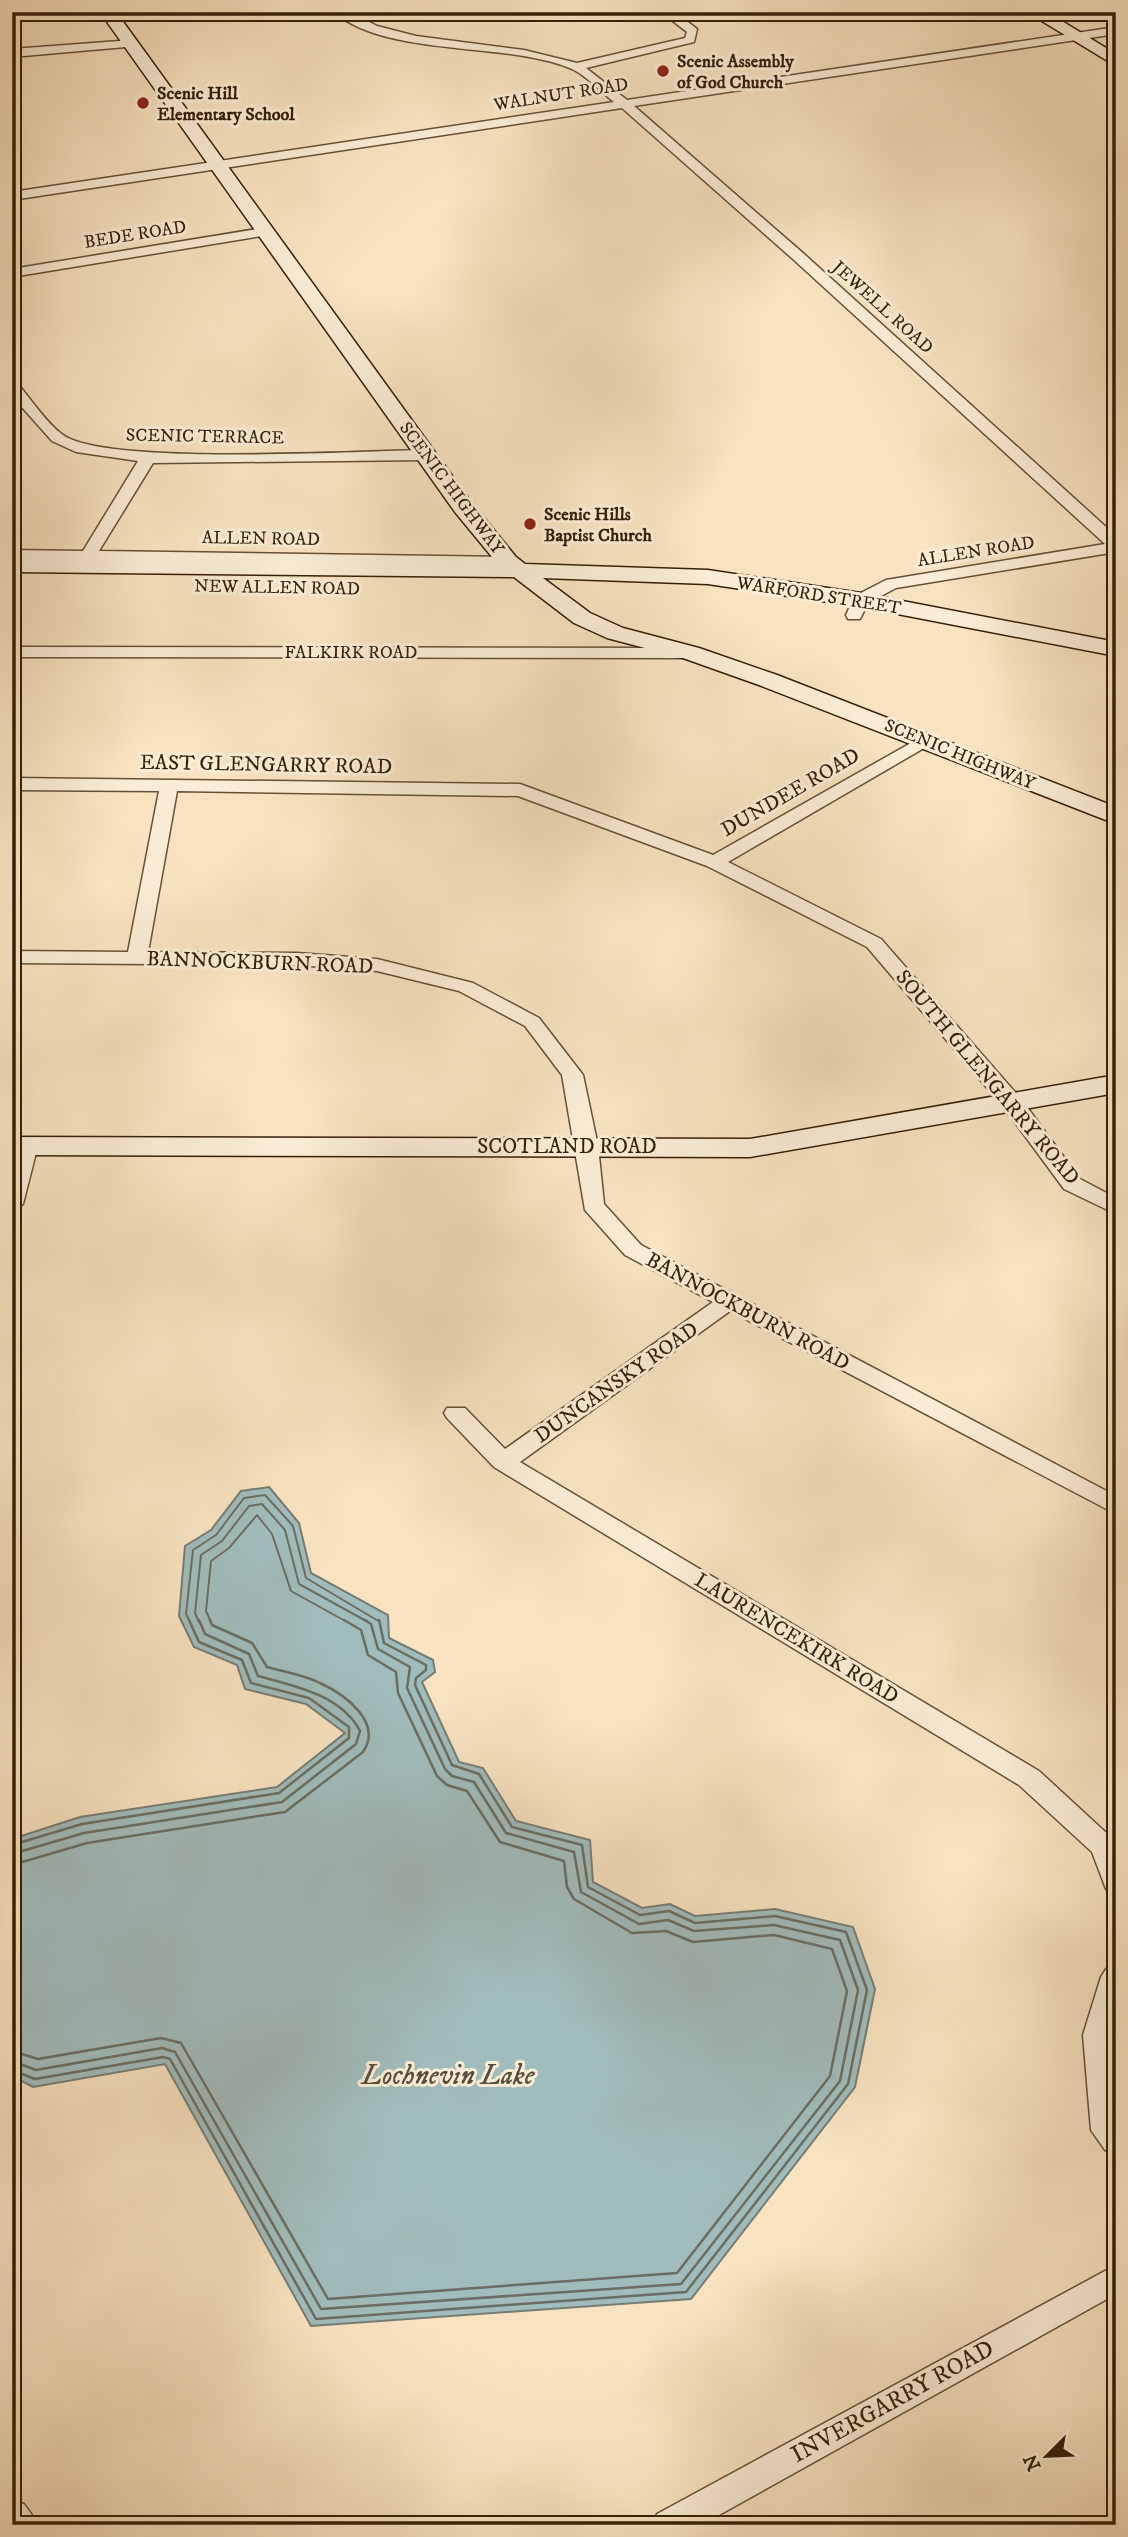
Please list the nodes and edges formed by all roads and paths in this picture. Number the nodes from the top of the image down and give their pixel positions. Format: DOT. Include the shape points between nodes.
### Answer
graph roads {
  1 [pos="108,12"];
  2 [pos="340,12"];
  3 [pos="667,12"];
  4 [pos="1035,12"];
  5 [pos="1116,30"];
  6 [pos="1075,35"];
  7 [pos="133,44"];
  8 [pos="12,53"];
  9 [pos="1116,61"];
  10 [pos="577,66"];
  11 [pos="617,98"];
  12 [pos="216,164"];
  13 [pos="12,196"];
  14 [pos="263,232"];
  15 [pos="12,273"];
  16 [pos="12,386"];
  17 [pos="425,455"];
  18 [pos="148,458"];
  19 [pos="1116,546"];
  20 [pos="89,554"];
  21 [pos="12,555"];
  22 [pos="12,565"];
  23 [pos="514,567"];
  24 [pos="708,577"];
  25 [pos="12,584"];
  26 [pos="892,584"];
  27 [pos="542,589"];
  28 [pos="858,608"];
  29 [pos="1116,649"];
  30 [pos="12,652"];
  31 [pos="691,653"];
  32 [pos="1116,666"];
  33 [pos="925,740"];
  34 [pos="12,785"];
  35 [pos="169,785"];
  36 [pos="520,790"];
  37 [pos="1116,816"];
  38 [pos="714,862"];
  39 [pos="12,957"];
  40 [pos="137,957"];
  41 [pos="1116,1084"];
  42 [pos="1013,1104"];
  43 [pos="19,1146"];
  44 [pos="587,1146"];
  45 [pos="12,1204"];
  46 [pos="1116,1207"];
  47 [pos="729,1301"];
  48 [pos="456,1413"];
  49 [pos="503,1462"];
  50 [pos="1116,1506"];
  51 [pos="1116,1882"];
  52 [pos="1116,1977"];
  53 [pos="1116,2141"];
  54 [pos="1116,2278"];
  55 [pos="12,2515"];
  56 [pos="22,2525"];
  57 [pos="669,2525"];
  1 -- 7 [label="street, SCENIC HIGHWAY"];
  2 -- 10 [label="street" via="373,28 416,39"];
  3 -- 10 [label="street" via="693,31 690,40"];
  4 -- 6 [label="street"];
  5 -- 6 [label="street, WALNUT ROAD"];
  6 -- 9 [label="street"];
  6 -- 11 [label="street, WALNUT ROAD"];
  7 -- 8 [label="street"];
  7 -- 12 [label="street, SCENIC HIGHWAY"];
  10 -- 11 [label="street, JEWELL ROAD"];
  11 -- 12 [label="street, WALNUT ROAD"];
  11 -- 19 [label="street, JEWELL ROAD"];
  12 -- 13 [label="street, WALNUT ROAD"];
  12 -- 14 [label="street, SCENIC HIGHWAY"];
  14 -- 15 [label="street, BEDE ROAD"];
  14 -- 17 [label="street, SCENIC HIGHWAY"];
  16 -- 18 [label="street, SCENIC TERRACE" via="57,438 76,447"];
  17 -- 18 [label="street, SCENIC TERRACE"];
  17 -- 23 [label="street, SCENIC HIGHWAY"];
  18 -- 20 [label="street"];
  19 -- 26 [label="street, ALLEN ROAD"];
  20 -- 21 [label="street, ALLEN ROAD"];
  20 -- 23 [label="street, ALLEN ROAD"];
  22 -- 23 [label="street, NEW ALLEN ROAD"];
  23 -- 24 [label="street, WARFORD STREET"];
  23 -- 27 [label="street, SCENIC HIGHWAY"];
  24 -- 26 [label="street"];
  24 -- 28 [label="street, WARFORD STREET"];
  25 -- 27 [label="street, NEW ALLEN ROAD"];
  26 -- 28 [label="street, ALLEN ROAD"];
  27 -- 28 [label="street, WARFORD STREET"];
  27 -- 31 [label="street, SCENIC HIGHWAY" via="582,618 615,633"];
  28 -- 29 [label="street, WARFORD STREET"];
  28 -- 32 [label="street, WARFORD STREET"];
  30 -- 31 [label="street, FALKIRK ROAD"];
  31 -- 33 [label="street, SCENIC HIGHWAY"];
  33 -- 37 [label="street, SCENIC HIGHWAY"];
  33 -- 38 [label="street, DUNDEE ROAD"];
  34 -- 35 [label="street, EAST GLENGARRY ROAD"];
  35 -- 36 [label="street, EAST GLENGARRY ROAD"];
  35 -- 40 [label="street"];
  36 -- 38 [label="street, SOUTH GLENGARRY ROAD"];
  38 -- 42 [label="street, SOUTH GLENGARRY ROAD" via="874,943"];
  39 -- 40 [label="street, BANNOCKBURN ROAD"];
  40 -- 44 [label="street, BANNOCKBURN ROAD" via="377,965 466,987 532,1022 572,1074"];
  41 -- 42 [label="street, SCOTLAND ROAD"];
  42 -- 44 [label="street, SCOTLAND ROAD" via="750,1148"];
  42 -- 46 [label="street, SOUTH GLENGARRY ROAD" via="1072,1184"];
  43 -- 44 [label="street, SCOTLAND ROAD"];
  43 -- 45 [label="street"];
  44 -- 47 [label="street, BANNOCKBURN ROAD" via="593,1205 633,1250"];
  47 -- 49 [label="street, DUNCANSKY ROAD"];
  47 -- 50 [label="street, BANNOCKBURN ROAD"];
  48 -- 49 [label="street, LAURENCEKIRK ROAD"];
  49 -- 51 [label="street, LAURENCEKIRK ROAD" via="1029,1778 1104,1847"];
  52 -- 53 [label="street" via="1098,2035 1106,2130"];
  54 -- 57 [label="street, INVERGARRY ROAD"];
  55 -- 56 [label="street"];
}
